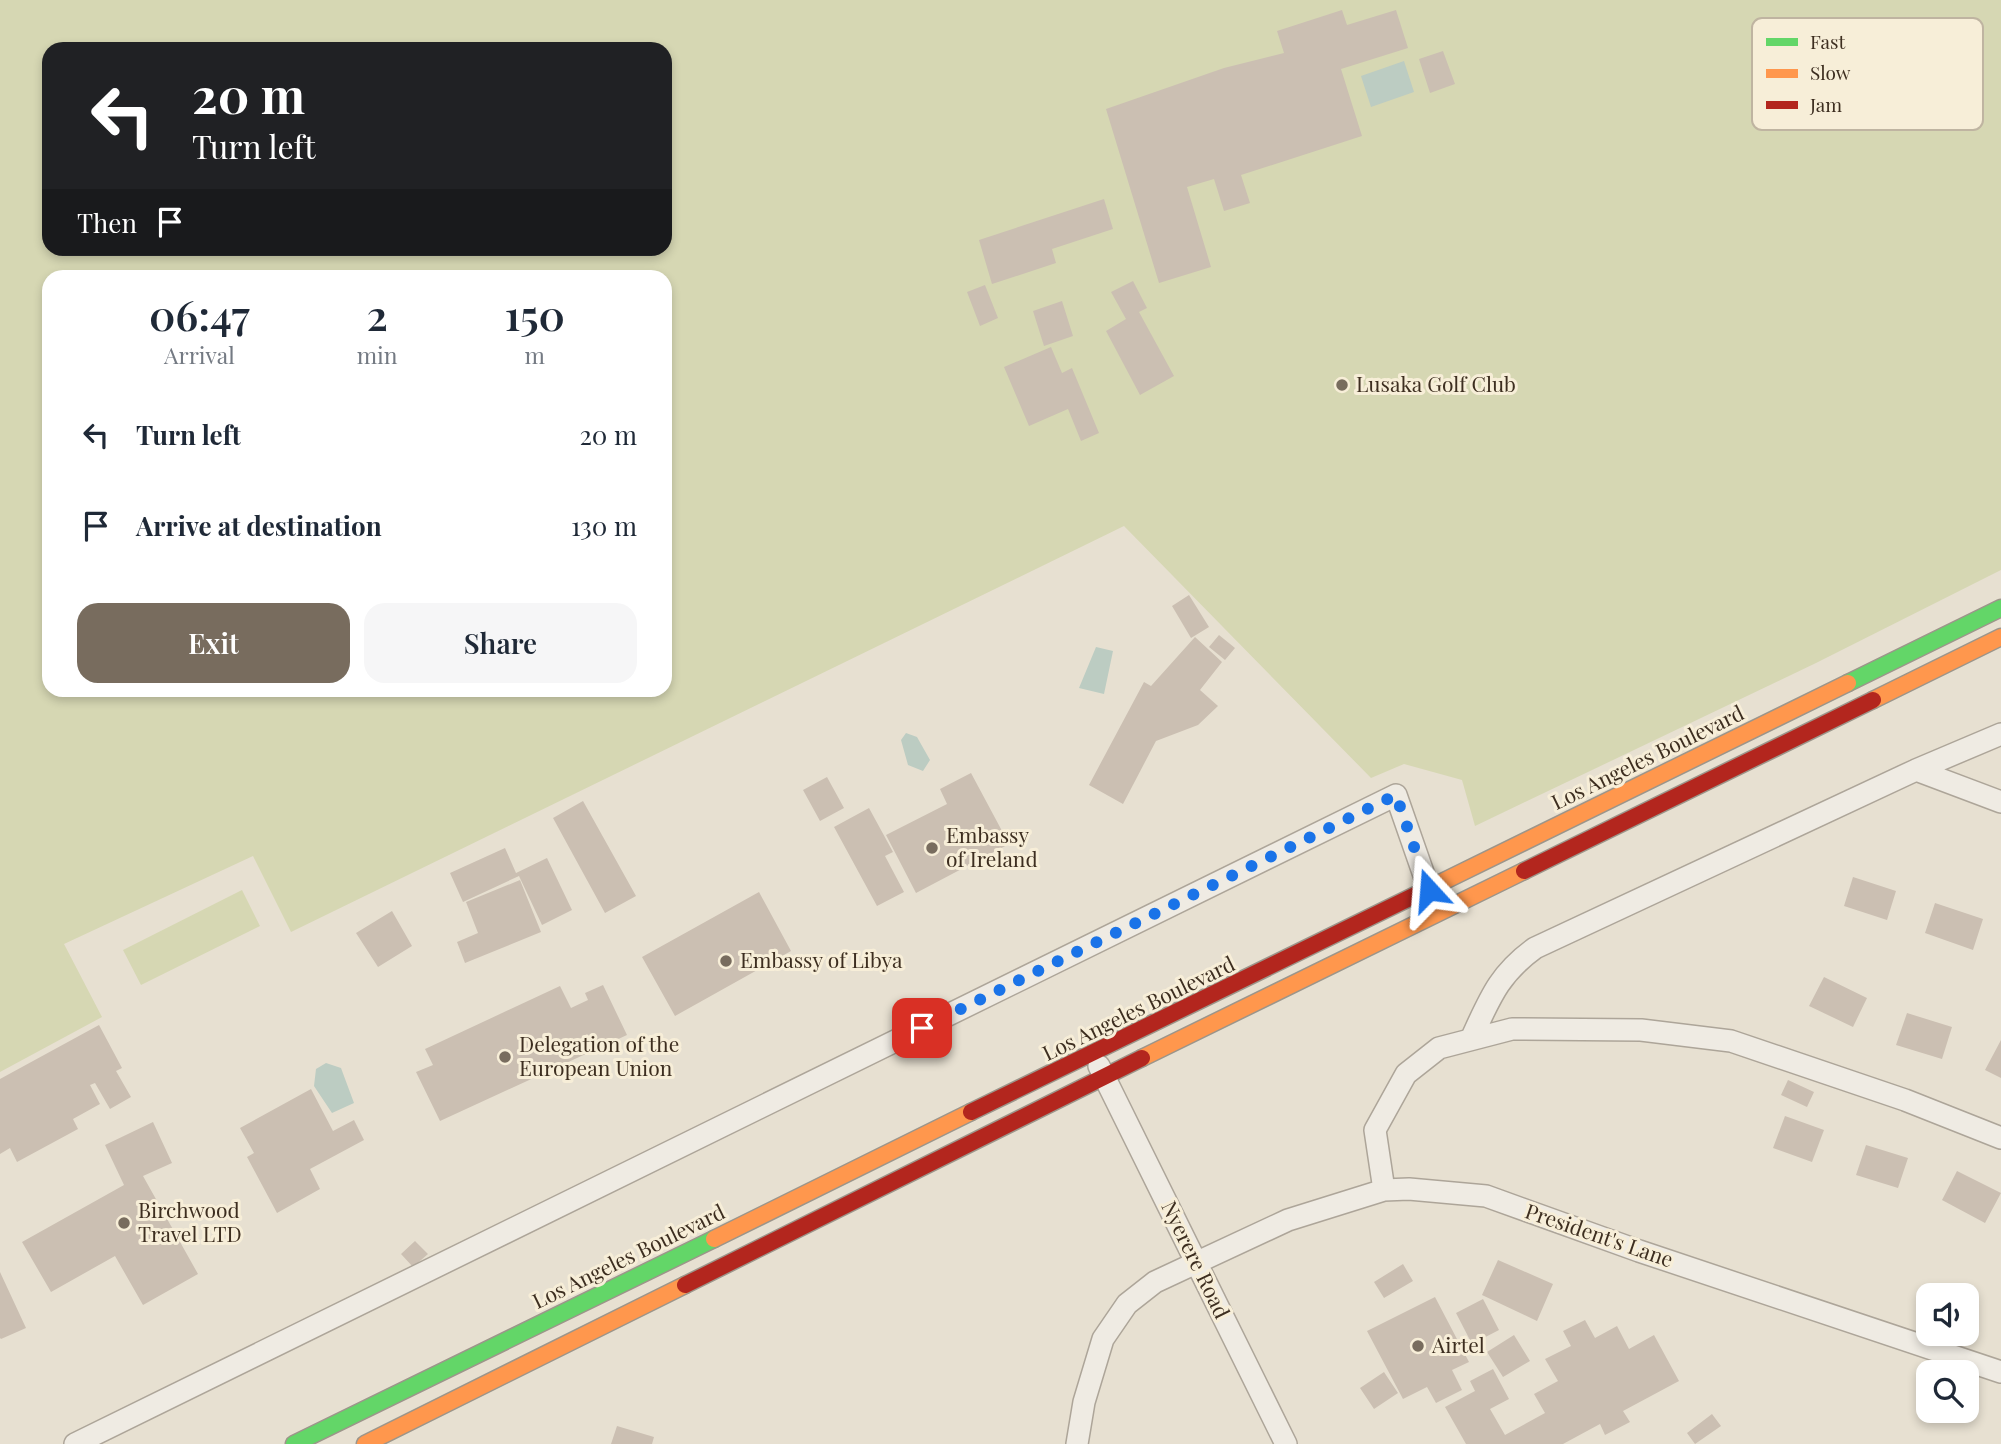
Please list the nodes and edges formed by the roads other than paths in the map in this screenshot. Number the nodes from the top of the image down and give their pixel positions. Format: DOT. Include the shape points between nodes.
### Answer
graph roads {
  1 [pos="2001,608"];
  2 [pos="2001,637"];
  3 [pos="2001,734"];
  4 [pos="1916,770"];
  5 [pos="2001,802"];
  6 [pos="1429,890"];
  7 [pos="1438,915"];
  8 [pos="1472,1037"];
  9 [pos="1093,1055"];
  10 [pos="1104,1077"];
  11 [pos="2001,1138"];
  12 [pos="1384,1190"];
  13 [pos="1196,1263"];
  14 [pos="2001,1372"];
  15 [pos="75,1444"];
  16 [pos="294,1444"];
  17 [pos="365,1444"];
  18 [pos="1077,1444"];
  19 [pos="1286,1444"];
  1 -- 6 [label="main road, Los Angeles Boulevard"];
  2 -- 7 [label="main road"];
  3 -- 4 [label="street"];
  4 -- 5 [label="street"];
  4 -- 8 [label="street" via="1535,948 1511,966 1494,988"];
  6 -- 7 [label="street"];
  6 -- 9 [label="main road, Los Angeles Boulevard"];
  6 -- 15 [label="street" via="1396,795"];
  7 -- 10 [label="main road"];
  8 -- 11 [label="street" via="1512,1029 1641,1030 1731,1041"];
  8 -- 12 [label="street" via="1439,1048 1406,1073 1384,1110 1375,1130"];
  9 -- 10 [label="street, Nyerere Road"];
  9 -- 16 [label="main road, Los Angeles Boulevard"];
  10 -- 13 [label="street, Nyerere Road"];
  10 -- 17 [label="main road"];
  12 -- 13 [label="street, President's Lane" via="1288,1220"];
  12 -- 14 [label="street, President's Lane" via="1486,1196"];
  13 -- 18 [label="street, President's Lane" via="1155,1283 1127,1304 1103,1339"];
  13 -- 19 [label="street, Nyerere Road"];
}
